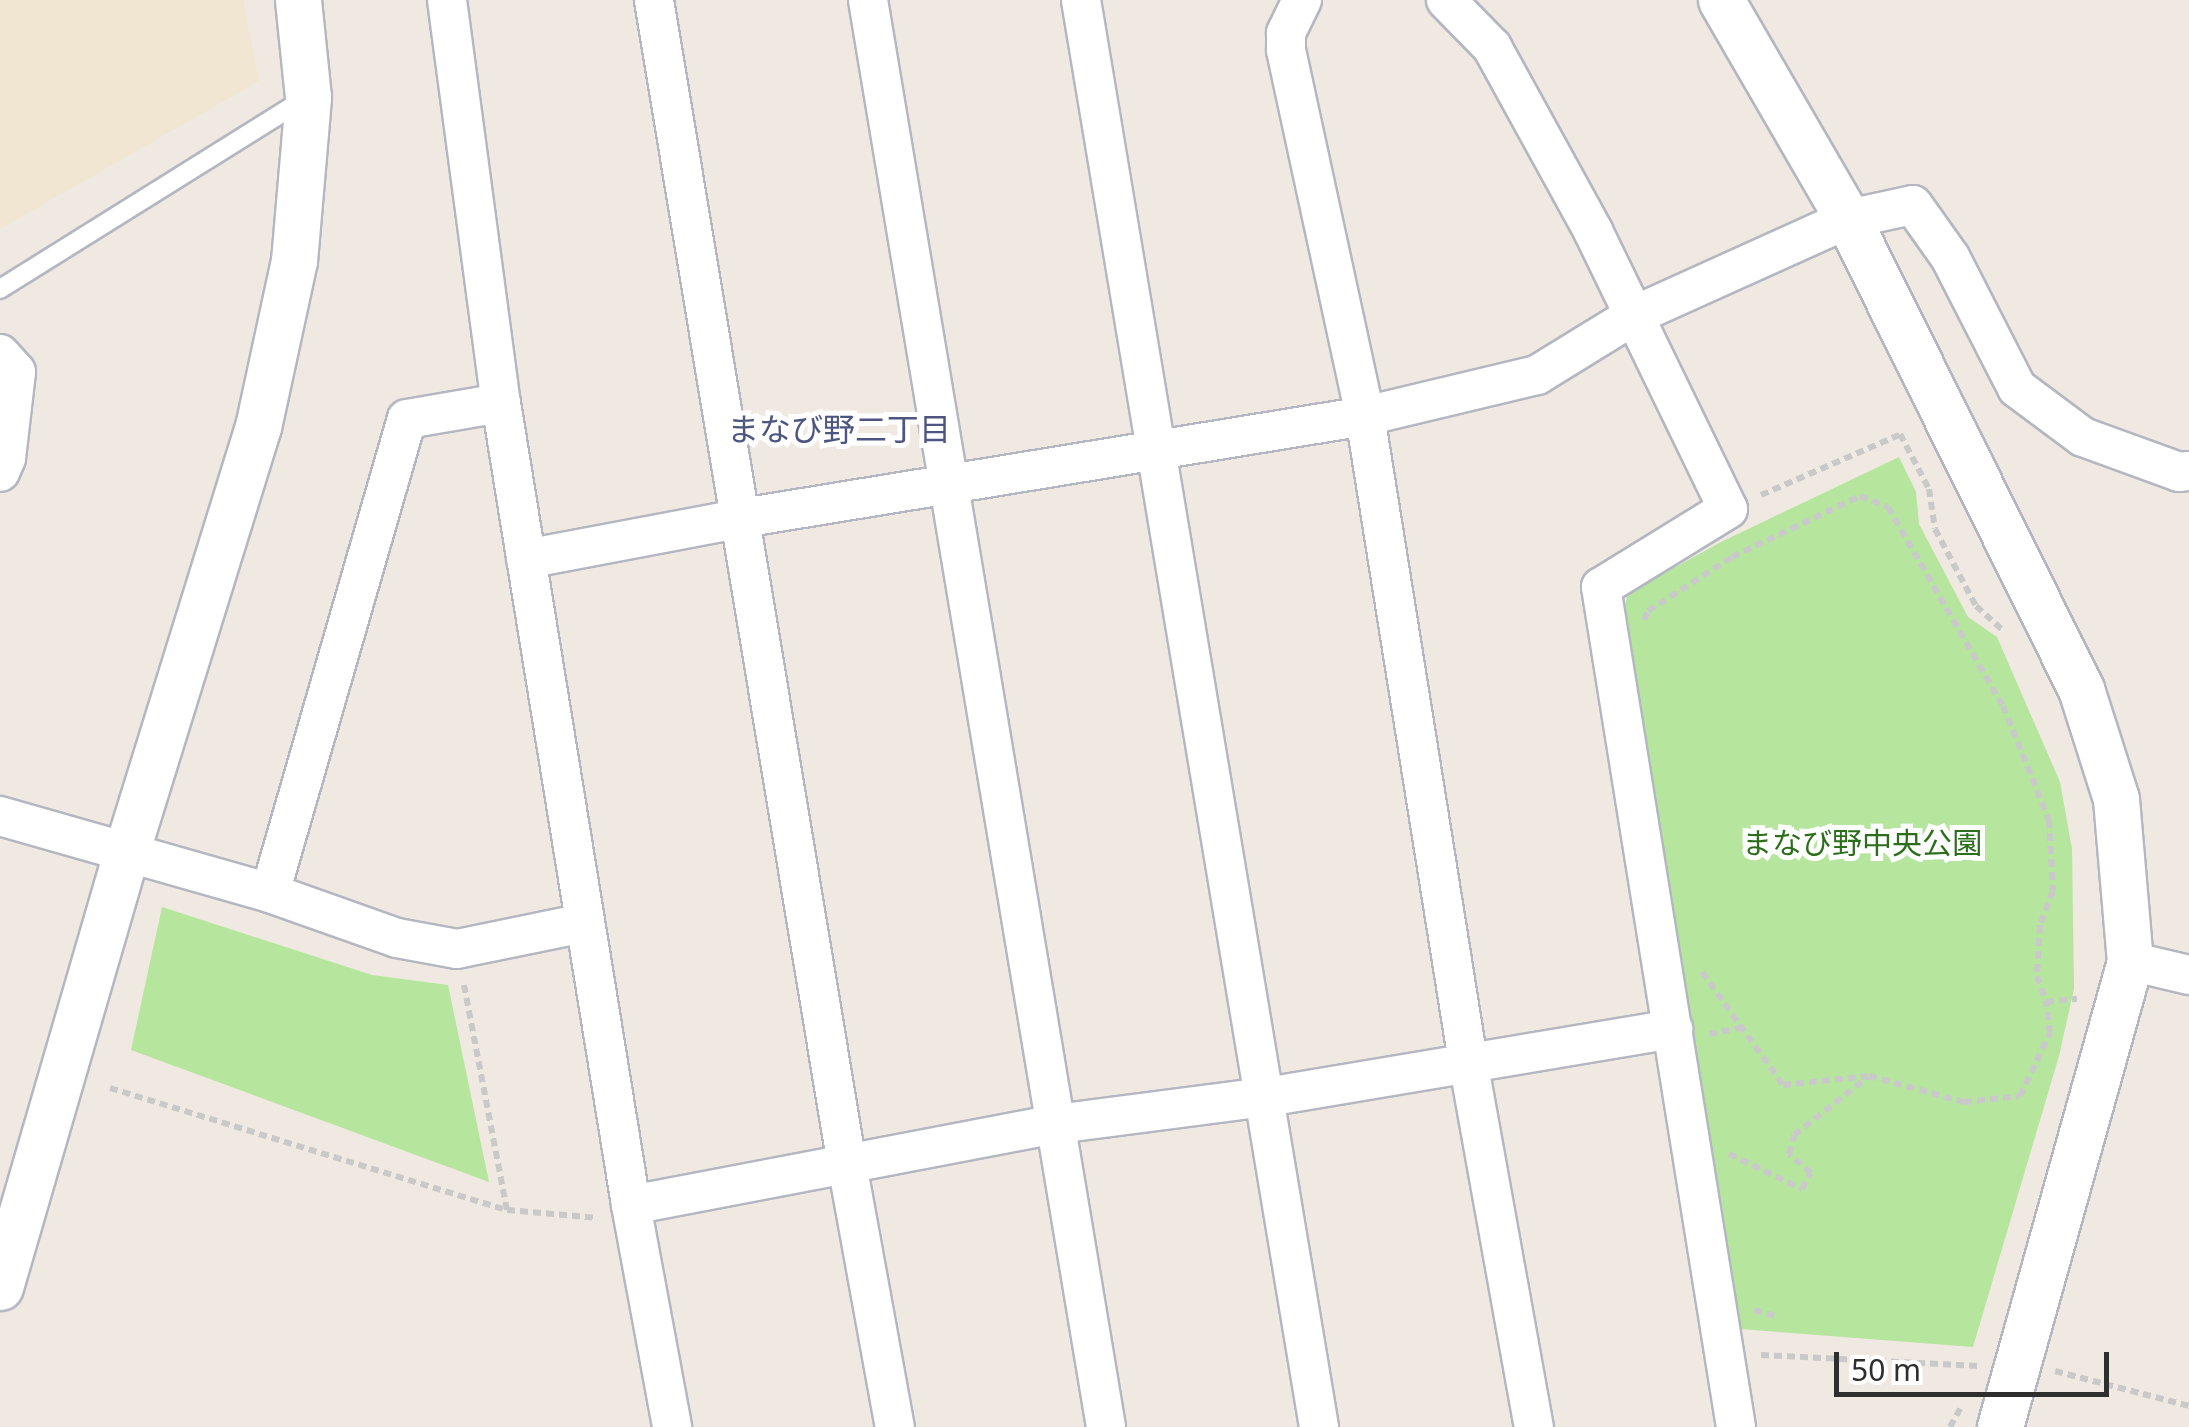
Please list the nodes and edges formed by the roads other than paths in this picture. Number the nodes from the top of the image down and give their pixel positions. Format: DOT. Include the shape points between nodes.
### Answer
graph roads {
  1 [pos="298,0"];
  2 [pos="446,0"];
  3 [pos="654,0"];
  4 [pos="868,0"];
  5 [pos="1081,0"];
  6 [pos="1302,0"];
  7 [pos="1446,0"];
  8 [pos="1721,0"];
  9 [pos="308,97"];
  10 [pos="1848,219"];
  11 [pos="0,289"];
  12 [pos="1633,316"];
  13 [pos="0,354"];
  14 [pos="501,403"];
  15 [pos="1365,416"];
  16 [pos="1159,451"];
  17 [pos="0,472"];
  18 [pos="2189,472"];
  19 [pos="948,487"];
  20 [pos="742,518"];
  21 [pos="526,559"];
  22 [pos="0,816"];
  23 [pos="126,853"];
  24 [pos="270,893"];
  25 [pos="584,922"];
  26 [pos="2130,961"];
  27 [pos="2189,975"];
  28 [pos="1672,1030"];
  29 [pos="1468,1061"];
  30 [pos="1266,1097"];
  31 [pos="1057,1124"];
  32 [pos="847,1164"];
  33 [pos="631,1205"];
  34 [pos="0,1288"];
  35 [pos="672,1427"];
  36 [pos="895,1427"];
  37 [pos="1106,1427"];
  38 [pos="1320,1427"];
  39 [pos="1534,1427"];
  40 [pos="1736,1427"];
  41 [pos="2000,1427"];
  1 -- 9 [label="street"];
  2 -- 14 [label="street"];
  3 -- 20 [label="street"];
  4 -- 19 [label="street"];
  5 -- 16 [label="street"];
  6 -- 15 [label="street" via="1286,33 1286,50"];
  7 -- 12 [label="street" via="1492,46"];
  8 -- 10 [label="street"];
  9 -- 11 [label="lane"];
  9 -- 23 [label="street" via="294,262 258,427"];
  10 -- 12 [label="street"];
  10 -- 18 [label="street" via="1913,204 1950,257 2017,388 2083,437"];
  10 -- 26 [label="street" via="2081,689 2116,800"];
  12 -- 15 [label="street" via="1537,375"];
  12 -- 28 [label="street" via="1728,508 1601,587"];
  13 -- 17 [label="street" via="16,372"];
  14 -- 21 [label="street"];
  14 -- 24 [label="street" via="406,419"];
  15 -- 16 [label="street"];
  15 -- 29 [label="street"];
  16 -- 19 [label="street"];
  16 -- 30 [label="street"];
  19 -- 20 [label="street"];
  19 -- 31 [label="street"];
  20 -- 21 [label="street"];
  20 -- 32 [label="street"];
  21 -- 25 [label="street"];
  22 -- 23 [label="street"];
  23 -- 24 [label="street"];
  23 -- 34 [label="street"];
  24 -- 25 [label="street" via="397,938 457,950"];
  25 -- 33 [label="street"];
  26 -- 27 [label="street"];
  26 -- 41 [label="street"];
  28 -- 29 [label="street"];
  28 -- 40 [label="street"];
  29 -- 30 [label="street"];
  29 -- 39 [label="street"];
  30 -- 31 [label="street"];
  30 -- 38 [label="street"];
  31 -- 32 [label="street"];
  31 -- 37 [label="street"];
  32 -- 33 [label="street"];
  32 -- 36 [label="street"];
  33 -- 35 [label="street"];
}
